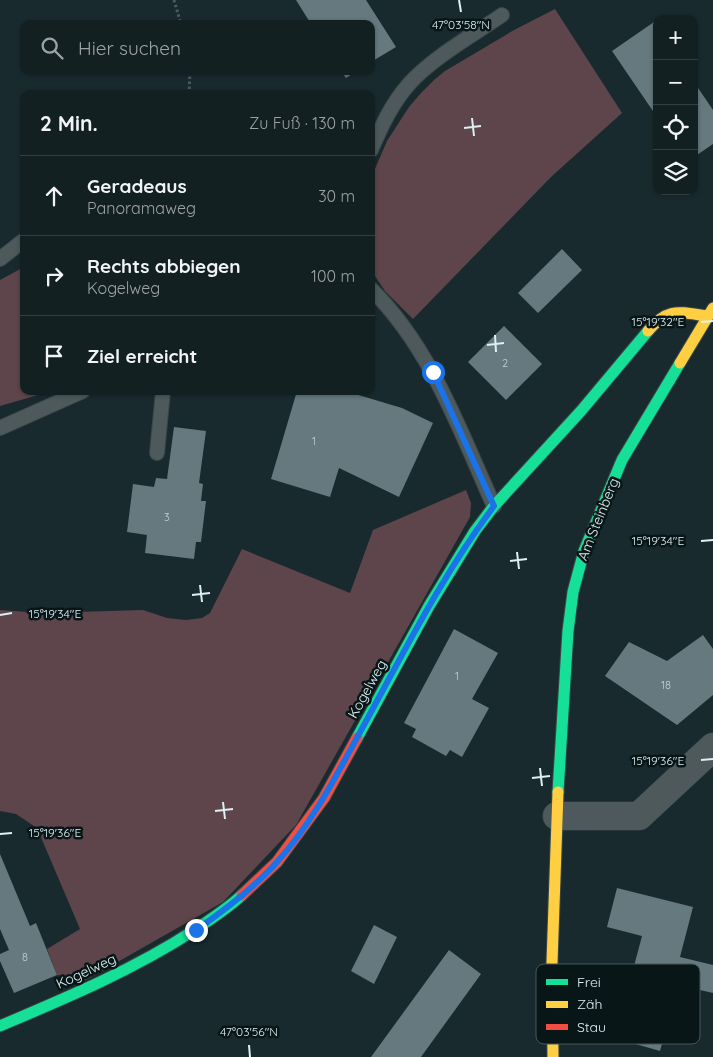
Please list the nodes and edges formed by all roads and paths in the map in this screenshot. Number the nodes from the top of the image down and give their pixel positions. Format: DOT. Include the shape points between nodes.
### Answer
graph roads {
  1 [pos="174,0"];
  2 [pos="502,15"];
  3 [pos="180,20"];
  4 [pos="190,75"];
  5 [pos="189,90"];
  6 [pos="375,142"];
  7 [pos="20,243"];
  8 [pos="0,259"];
  9 [pos="375,293"];
  10 [pos="387,305"];
  11 [pos="375,306"];
  12 [pos="710,312"];
  13 [pos="74,395"];
  14 [pos="163,395"];
  15 [pos="0,428"];
  16 [pos="156,453"];
  17 [pos="494,506"];
  18 [pos="713,747"];
  19 [pos="557,816"];
  20 [pos="552,964"];
  21 [pos="0,1026"];
  22 [pos="553,1044"];
  23 [pos="553,1057"];
  1 -- 3 [label="path"];
  2 -- 6 [label="lane" via="410,83 387,116"];
  4 -- 5 [label="path"];
  7 -- 8 [label="lane"];
  9 -- 10 [label="lane"];
  10 -- 11 [label="lane"];
  10 -- 17 [label="lane" via="433,372"];
  12 -- 17 [label="street, Kogelweg" via="667,314 654,324"];
  12 -- 19 [label="street, Am Steinberg" via="622,460 584,551 573,592 568,631"];
  13 -- 15 [label="lane"];
  14 -- 16 [label="lane"];
  17 -- 21 [label="street, Kogelweg" via="429,606 324,798 278,862 228,908 160,953"];
  18 -- 19 [label="street" via="639,816"];
  19 -- 20 [label="street, Am Steinberg"];
  22 -- 23 [label="street, Am Steinberg"];
}
